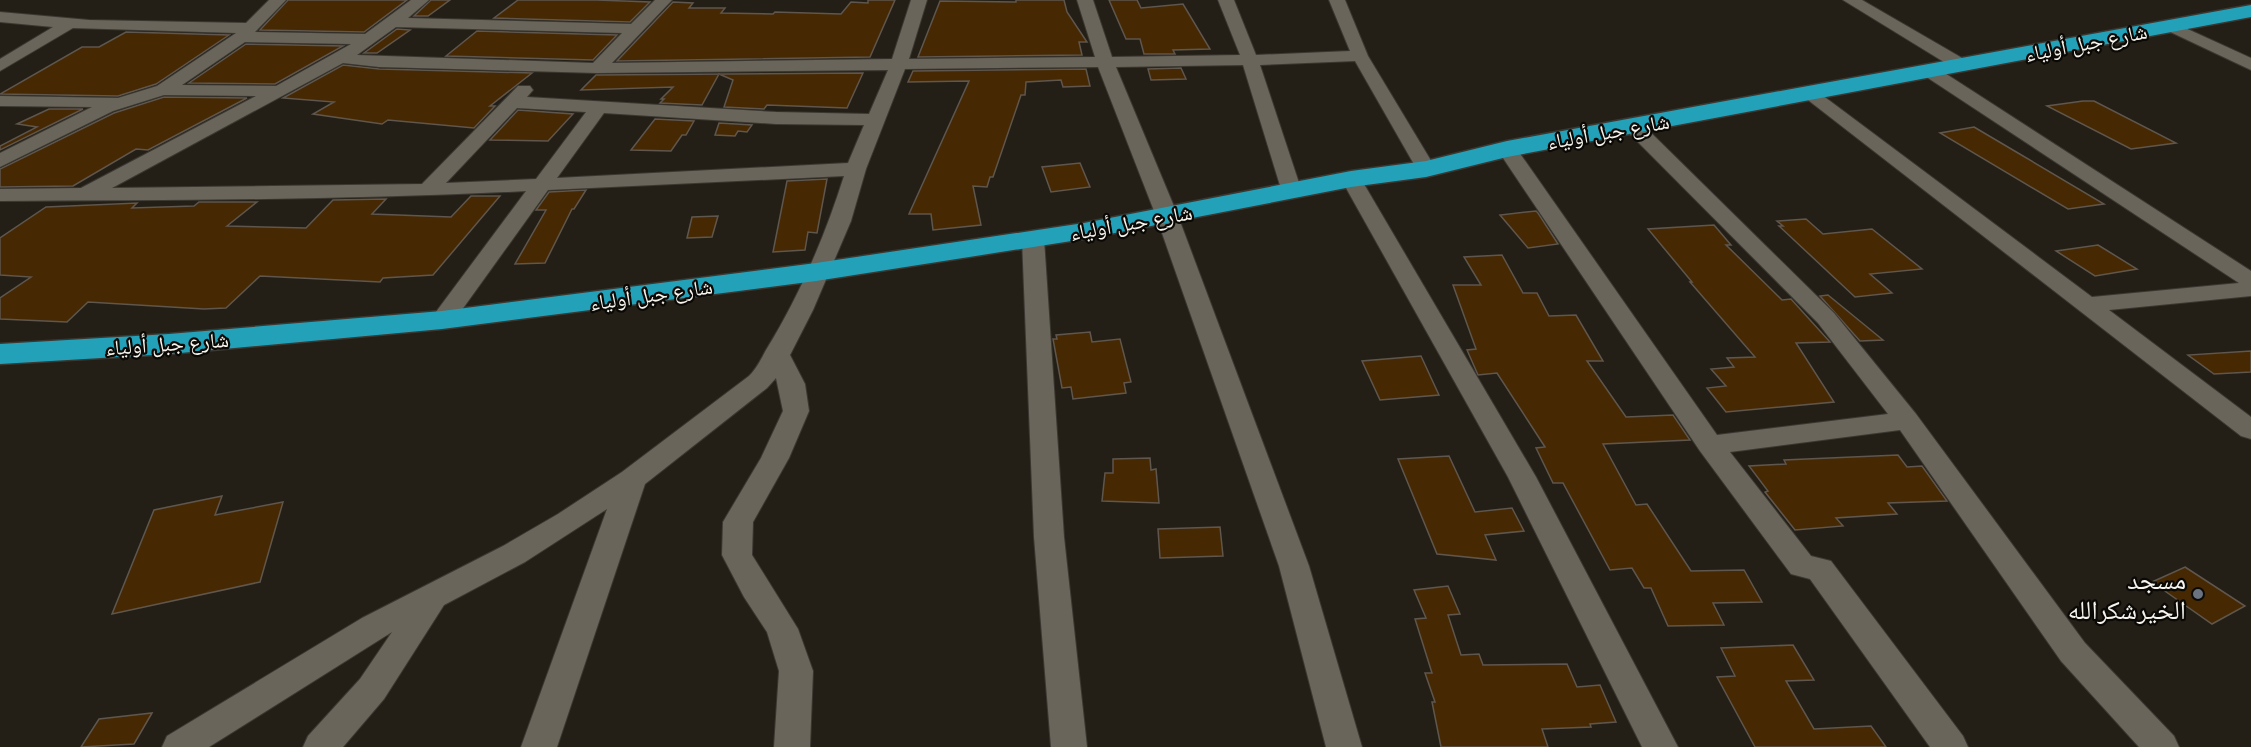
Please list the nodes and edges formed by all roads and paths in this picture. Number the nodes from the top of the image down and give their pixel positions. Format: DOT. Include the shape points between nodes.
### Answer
graph roads {
  1 [pos="278,0"];
  2 [pos="421,0"];
  3 [pos="664,0"];
  4 [pos="919,0"];
  5 [pos="1085,0"];
  6 [pos="1226,0"];
  7 [pos="1337,0"];
  8 [pos="1851,0"];
  9 [pos="2251,11"];
  10 [pos="0,17"];
  11 [pos="394,22"];
  12 [pos="69,24"];
  13 [pos="2170,26"];
  14 [pos="636,29"];
  15 [pos="245,32"];
  16 [pos="369,39"];
  17 [pos="1360,56"];
  18 [pos="340,58"];
  19 [pos="1250,60"];
  20 [pos="1105,62"];
  21 [pos="899,64"];
  22 [pos="2251,65"];
  23 [pos="0,66"];
  24 [pos="1963,66"];
  25 [pos="547,67"];
  26 [pos="597,68"];
  27 [pos="1931,72"];
  28 [pos="163,90"];
  29 [pos="278,92"];
  30 [pos="1808,93"];
  31 [pos="0,102"];
  32 [pos="122,102"];
  33 [pos="513,102"];
  34 [pos="599,107"];
  35 [pos="878,120"];
  36 [pos="1633,126"];
  37 [pos="1508,149"];
  38 [pos="0,161"];
  39 [pos="856,169"];
  40 [pos="1426,169"];
  41 [pos="1351,179"];
  42 [pos="543,183"];
  43 [pos="428,190"];
  44 [pos="1292,192"];
  45 [pos="85,194"];
  46 [pos="0,195"];
  47 [pos="1167,216"];
  48 [pos="1032,239"];
  49 [pos="816,272"];
  50 [pos="2251,281"];
  51 [pos="2251,289"];
  52 [pos="2088,305"];
  53 [pos="442,320"];
  54 [pos="777,353"];
  55 [pos="0,354"];
  56 [pos="1907,420"];
  57 [pos="2251,430"];
  58 [pos="1710,445"];
  59 [pos="632,479"];
  60 [pos="433,596"];
  61 [pos="180,747"];
  62 [pos="321,747"];
  63 [pos="539,747"];
  64 [pos="792,747"];
  65 [pos="1069,747"];
  66 [pos="1344,747"];
  67 [pos="1660,747"];
  68 [pos="1950,747"];
  69 [pos="2161,747"];
  1 -- 15 [label="street"];
  2 -- 11 [label="street"];
  3 -- 14 [label="street"];
  4 -- 21 [label="street"];
  5 -- 20 [label="street"];
  6 -- 19 [label="street"];
  7 -- 17 [label="street"];
  8 -- 24 [label="street"];
  9 -- 13 [label="highway, شارع جبل أولياء"];
  10 -- 12 [label="street"];
  11 -- 14 [label="street"];
  11 -- 16 [label="street"];
  12 -- 15 [label="street"];
  12 -- 23 [label="street"];
  13 -- 22 [label="street"];
  13 -- 24 [label="highway, شارع جبل أولياء"];
  14 -- 26 [label="street"];
  15 -- 16 [label="street"];
  15 -- 28 [label="street"];
  16 -- 18 [label="street"];
  17 -- 19 [label="street"];
  17 -- 40 [label="street"];
  18 -- 25 [label="street"];
  18 -- 29 [label="street"];
  19 -- 20 [label="street"];
  19 -- 44 [label="street"];
  20 -- 21 [label="street"];
  20 -- 47 [label="street"];
  21 -- 26 [label="street"];
  21 -- 35 [label="street"];
  24 -- 27 [label="highway, شارع جبل أولياء"];
  25 -- 26 [label="street"];
  25 -- 33 [label="street"];
  27 -- 30 [label="highway, شارع جبل أولياء"];
  27 -- 50 [label="street"];
  28 -- 29 [label="street"];
  28 -- 32 [label="street"];
  29 -- 45 [label="street"];
  30 -- 36 [label="highway, شارع جبل أولياء"];
  30 -- 52 [label="street"];
  31 -- 32 [label="street"];
  32 -- 38 [label="street"];
  33 -- 34 [label="street"];
  33 -- 43 [label="street"];
  34 -- 35 [label="street"];
  34 -- 42 [label="street"];
  35 -- 39 [label="street"];
  36 -- 37 [label="highway, شارع جبل أولياء"];
  36 -- 56 [label="street" via="1826,318"];
  37 -- 40 [label="highway, شارع جبل أولياء"];
  37 -- 58 [label="street"];
  39 -- 42 [label="street"];
  39 -- 49 [label="street" via="840,221"];
  40 -- 41 [label="highway, شارع جبل أولياء"];
  41 -- 44 [label="highway, شارع جبل أولياء"];
  41 -- 67 [label="street" via="1522,477"];
  42 -- 43 [label="street"];
  42 -- 53 [label="street"];
  43 -- 45 [label="street"];
  44 -- 47 [label="highway, شارع جبل أولياء"];
  45 -- 46 [label="street"];
  47 -- 48 [label="highway, شارع جبل أولياء"];
  47 -- 66 [label="street" via="1294,566"];
  48 -- 49 [label="highway, شارع جبل أولياء"];
  48 -- 65 [label="street" via="1048,537"];
  49 -- 53 [label="highway, شارع جبل أولياء"];
  49 -- 54 [label="street"];
  51 -- 52 [label="street"];
  52 -- 57 [label="street"];
  53 -- 55 [label="highway, شارع جبل أولياء"];
  54 -- 59 [label="street" via="759,382"];
  54 -- 64 [label="street" via="792,384 796,411 776,458 738,522 737,555 782,628 796,671"];
  56 -- 58 [label="street"];
  56 -- 69 [label="street" via="2073,652"];
  58 -- 68 [label="street" via="1802,566 1820,569"];
  59 -- 60 [label="street" via="514,554"];
  59 -- 63 [label="street"];
  60 -- 61 [label="street" via="373,627"];
  60 -- 62 [label="street" via="372,689"];
}
